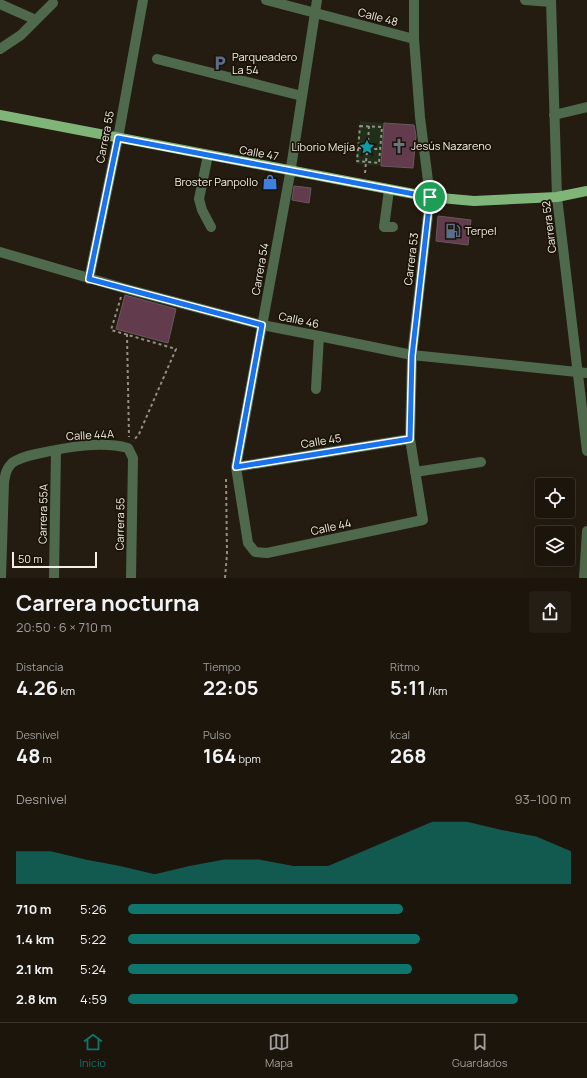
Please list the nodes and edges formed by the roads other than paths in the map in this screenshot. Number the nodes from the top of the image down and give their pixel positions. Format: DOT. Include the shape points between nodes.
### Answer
graph roads {
  1 [pos="143,0"];
  2 [pos="266,0"];
  3 [pos="317,0"];
  4 [pos="414,0"];
  5 [pos="525,0"];
  6 [pos="551,1"];
  7 [pos="53,3"];
  8 [pos="0,4"];
  9 [pos="314,13"];
  10 [pos="36,20"];
  11 [pos="414,39"];
  12 [pos="0,48"];
  13 [pos="157,60"];
  14 [pos="302,96"];
  15 [pos="587,106"];
  16 [pos="0,115"];
  17 [pos="554,115"];
  18 [pos="118,138"];
  19 [pos="208,156"];
  20 [pos="290,170"];
  21 [pos="389,190"];
  22 [pos="587,191"];
  23 [pos="430,197"];
  24 [pos="557,197"];
  25 [pos="212,227"];
  26 [pos="393,227"];
  27 [pos="0,252"];
  28 [pos="89,279"];
  29 [pos="262,325"];
  30 [pos="319,336"];
  31 [pos="412,356"];
  32 [pos="582,372"];
  33 [pos="316,389"];
  34 [pos="410,439"];
  35 [pos="56,450"];
  36 [pos="587,451"];
  37 [pos="481,462"];
  38 [pos="236,467"];
  39 [pos="133,470"];
  40 [pos="415,472"];
  41 [pos="423,520"];
  42 [pos="587,531"];
  43 [pos="248,542"];
  44 [pos="1,578"];
  45 [pos="54,578"];
  46 [pos="132,578"];
  47 [pos="584,578"];
  1 -- 18 [label="street, Carrera 55"];
  2 -- 9 [label="street, Calle 48"];
  3 -- 9 [label="street, Carrera 54"];
  4 -- 11 [label="street, Carrera 53"];
  5 -- 6 [label="street"];
  6 -- 17 [label="street, Carrera 52"];
  7 -- 10 [label="street"];
  8 -- 10 [label="street"];
  9 -- 11 [label="street, Calle 48"];
  9 -- 14 [label="street, Carrera 54"];
  10 -- 12 [label="street" via="21,35"];
  11 -- 23 [label="street, Carrera 53"];
  13 -- 14 [label="street"];
  14 -- 20 [label="street, Carrera 54"];
  15 -- 17 [label="street"];
  16 -- 18 [label="main road, Calle 47"];
  17 -- 24 [label="street, Carrera 52"];
  18 -- 19 [label="main road, Calle 47"];
  18 -- 28 [label="street, Carrera 55"];
  19 -- 20 [label="main road, Calle 47"];
  19 -- 25 [label="street" via="199,199"];
  20 -- 21 [label="main road, Calle 47"];
  20 -- 29 [label="street, Carrera 54"];
  21 -- 23 [label="main road, Calle 47"];
  21 -- 26 [label="street" via="384,227"];
  22 -- 24 [label="main road, Calle 47"];
  23 -- 24 [label="main road, Calle 47" via="474,201"];
  23 -- 31 [label="street, Carrera 53"];
  24 -- 32 [label="street, Carrera 52"];
  27 -- 28 [label="street, Calle 46"];
  28 -- 29 [label="street, Calle 46"];
  29 -- 30 [label="street, Calle 46"];
  29 -- 38 [label="street, Carrera 54"];
  30 -- 31 [label="street, Calle 46"];
  30 -- 33 [label="street"];
  31 -- 32 [label="street, Calle 46"];
  31 -- 34 [label="street, Carrera 53"];
  32 -- 36 [label="street, Carrera 52"];
  34 -- 38 [label="street, Calle 45"];
  34 -- 40 [label="street, Carrera 53"];
  35 -- 39 [label="street, Calle 44A" via="72,446 128,448 133,458"];
  35 -- 44 [label="street, Calle 44A" via="17,460 6,472"];
  35 -- 45 [label="street, Carrera 55A"];
  37 -- 40 [label="street"];
  38 -- 43 [label="street, Carrera 54"];
  39 -- 46 [label="street, Carrera 55"];
  40 -- 41 [label="street, Carrera 53"];
  41 -- 43 [label="street, Calle 44" via="267,553 254,552"];
  42 -- 47 [label="street"];
}
